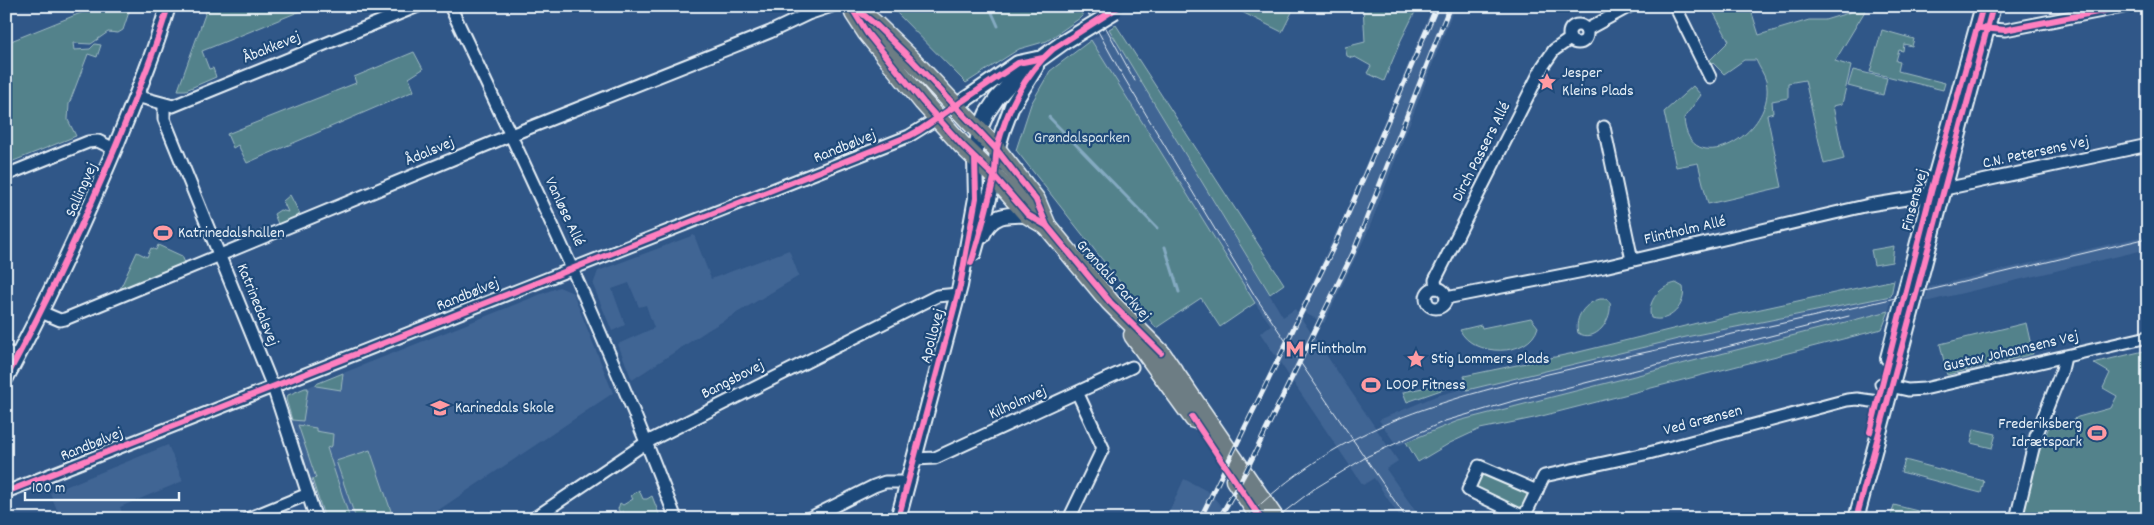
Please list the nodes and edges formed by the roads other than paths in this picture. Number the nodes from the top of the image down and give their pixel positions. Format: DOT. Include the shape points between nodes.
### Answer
graph roads {
  1 [pos="168,6"];
  2 [pos="418,6"];
  3 [pos="450,6"];
  4 [pos="832,6"];
  5 [pos="852,6"];
  6 [pos="1630,6"];
  7 [pos="1675,6"];
  8 [pos="1983,6"];
  9 [pos="1993,6"];
  10 [pos="2128,6"];
  11 [pos="1118,8"];
  12 [pos="1982,28"];
  13 [pos="1043,58"];
  14 [pos="1710,78"];
  15 [pos="136,96"];
  16 [pos="164,105"];
  17 [pos="956,106"];
  18 [pos="938,118"];
  19 [pos="1604,127"];
  20 [pos="980,131"];
  21 [pos="511,135"];
  22 [pos="2148,145"];
  23 [pos="114,149"];
  24 [pos="997,150"];
  25 [pos="975,158"];
  26 [pos="6,175"];
  27 [pos="995,176"];
  28 [pos="1937,191"];
  29 [pos="1028,215"];
  30 [pos="1047,226"];
  31 [pos="975,250"];
  32 [pos="219,256"];
  33 [pos="1632,260"];
  34 [pos="572,268"];
  35 [pos="1436,288"];
  36 [pos="959,290"];
  37 [pos="1446,298"];
  38 [pos="40,312"];
  39 [pos="2148,337"];
  40 [pos="12,353"];
  41 [pos="2065,356"];
  42 [pos="1132,367"];
  43 [pos="6,378"];
  44 [pos="1886,385"];
  45 [pos="273,387"];
  46 [pos="1078,394"];
  47 [pos="1186,399"];
  48 [pos="1882,402"];
  49 [pos="647,442"];
  50 [pos="915,459"];
  51 [pos="909,482"];
  52 [pos="1537,491"];
  53 [pos="6,492"];
  54 [pos="308,494"];
  55 [pos="1524,518"];
  56 [pos="247,519"];
  57 [pos="316,519"];
  58 [pos="533,519"];
  59 [pos="676,519"];
  60 [pos="808,519"];
  61 [pos="898,519"];
  62 [pos="1069,519"];
  63 [pos="1260,519"];
  64 [pos="1276,519"];
  65 [pos="1848,519"];
  66 [pos="1856,519"];
  67 [pos="2016,519"];
  1 -- 15 [label="street, Sallingvej"];
  2 -- 16 [label="street, Åbakkevej" via="173,106"];
  3 -- 21 [label="street, Vanløse Allé"];
  4 -- 21 [label="street, Ådalsvej"];
  5 -- 17 [label="main road, Grøndals Parkvej" via="876,24"];
  5 -- 18 [label="main road, Grøndals Parkvej" via="867,33"];
  6 -- 35 [label="street, Dirch Passers Allé" via="1586,30 1580,25 1574,26 1569,33 1570,39 1554,50 1435,280"];
  7 -- 14 [label="street"];
  8 -- 12 [label="street, Finsensvej"];
  9 -- 12 [label="street, Finsensvej"];
  10 -- 12 [label="street" via="2005,30"];
  11 -- 13 [label="street, bridge"];
  12 -- 28 [label="street, Finsensvej"];
  13 -- 17 [label="street" via="1018,63"];
  13 -- 20 [label="street, Apollovej" via="1018,75 997,98"];
  13 -- 24 [label="street, Apollovej" via="1012,106"];
  15 -- 16 [label="street, Åbakkevej"];
  15 -- 23 [label="street, Sallingvej"];
  16 -- 32 [label="street, Katrinedalsvej" via="164,119"];
  17 -- 18 [label="main road"];
  17 -- 20 [label="main road, Grøndals Parkvej"];
  18 -- 25 [label="main road, Grøndals Parkvej"];
  18 -- 34 [label="street, Randbølvej" via="909,136"];
  19 -- 33 [label="street"];
  20 -- 24 [label="main road, Grøndals Parkvej"];
  20 -- 25 [label="street, Apollovej"];
  21 -- 32 [label="street, Ådalsvej"];
  21 -- 34 [label="street, Vanløse Allé"];
  22 -- 28 [label="street, C.N. Petersens Vej"];
  23 -- 26 [label="street" via="98,141 88,142"];
  23 -- 38 [label="street, Sallingvej"];
  24 -- 27 [label="street, Apollovej"];
  24 -- 30 [label="main road, Grøndals Parkvej" via="1036,200"];
  25 -- 27 [label="main road, Grøndals Parkvej"];
  25 -- 36 [label="street, Apollovej" via="976,198"];
  27 -- 29 [label="main road, Grøndals Parkvej"];
  27 -- 31 [label="street, Apollovej"];
  28 -- 33 [label="street, Flintholm Allé"];
  28 -- 44 [label="street, Finsensvej"];
  29 -- 30 [label="main road, Grøndals Parkvej"];
  29 -- 31 [label="street, Apollovej" via="1002,216 987,224"];
  30 -- 47 [label="main road, Grøndals Parkvej" via="1110,302 1149,359"];
  31 -- 36 [label="street, Apollovej"];
  32 -- 38 [label="street, Ådalsvej" via="65,319"];
  32 -- 45 [label="street, Katrinedalsvej"];
  33 -- 37 [label="street, Flintholm Allé"];
  34 -- 45 [label="street, Randbølvej"];
  34 -- 49 [label="street, Vanløse Allé"];
  35 -- 37 [label="street"];
  35 -- 37 [label="street" via="1427,294 1428,306 1439,308"];
  36 -- 49 [label="street, Bangsbovej" via="937,296"];
  36 -- 50 [label="street, Apollovej"];
  38 -- 40 [label="street, Sallingvej"];
  39 -- 41 [label="street, Gustav Johannsens Vej"];
  40 -- 43 [label="street, Sallingvej"];
  41 -- 44 [label="street, Gustav Johannsens Vej" via="1924,389 1908,390"];
  41 -- 67 [label="street" via="2036,436"];
  42 -- 46 [label="street, Kilholmvej"];
  44 -- 48 [label="street, Finsensvej"];
  45 -- 53 [label="street, Randbølvej"];
  45 -- 54 [label="street, Katrinedalsvej"];
  46 -- 50 [label="street, Kilholmvej" via="935,458"];
  46 -- 62 [label="street" via="1103,448"];
  47 -- 63 [label="main road, Grøndals Parkvej"];
  47 -- 64 [label="main road, Grøndals Parkvej"];
  48 -- 52 [label="street, Ved Grænsen" via="1847,400 1649,453 1544,476"];
  48 -- 65 [label="street, Finsensvej"];
  48 -- 66 [label="street, Finsensvej"];
  49 -- 58 [label="street, Bangsbovej"];
  49 -- 59 [label="street, Vanløse Allé"];
  50 -- 51 [label="street, Apollovej"];
  51 -- 60 [label="street" via="885,482 874,486"];
  51 -- 61 [label="street, Apollovej"];
  52 -- 55 [label="street, Ved Grænsen"];
  52 -- 55 [label="street, Ved Grænsen" via="1480,466 1468,490"];
  54 -- 56 [label="street"];
  54 -- 57 [label="street, Katrinedalsvej"];
}
